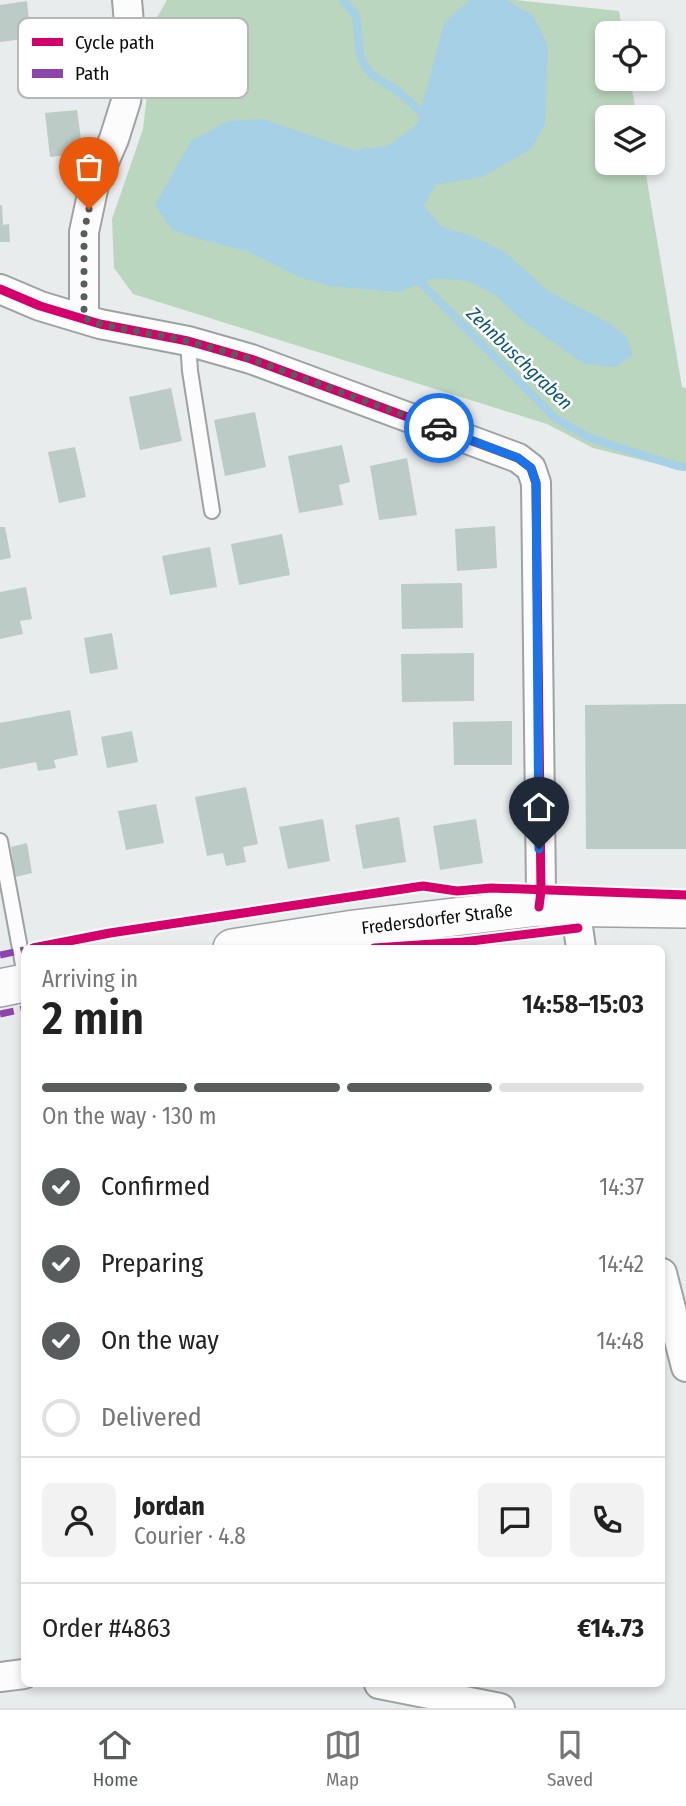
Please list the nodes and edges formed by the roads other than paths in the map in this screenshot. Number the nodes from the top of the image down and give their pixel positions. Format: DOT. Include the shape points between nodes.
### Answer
graph roads {
  1 [pos="127,0"];
  2 [pos="129,18"];
  3 [pos="127,98"];
  4 [pos="0,289"];
  5 [pos="84,318"];
  6 [pos="188,341"];
  7 [pos="212,510"];
  8 [pos="0,841"];
  9 [pos="575,906"];
  10 [pos="539,907"];
  11 [pos="686,909"];
  12 [pos="251,945"];
  13 [pos="581,945"];
  14 [pos="21,954"];
  15 [pos="21,984"];
  16 [pos="0,988"];
  17 [pos="665,1285"];
  18 [pos="686,1367"];
  19 [pos="21,1674"];
  20 [pos="0,1677"];
  21 [pos="394,1687"];
  22 [pos="500,1708"];
  1 -- 2 [label="street"];
  3 -- 5 [label="street" via="94,185 84,232"];
  4 -- 5 [label="street"];
  5 -- 6 [label="street"];
  6 -- 7 [label="lane"];
  6 -- 10 [label="street" via="251,359 518,458 531,468 536,483"];
  8 -- 14 [label="lane"];
  9 -- 10 [label="street, Fredersdorfer Straße"];
  9 -- 11 [label="street, Fredersdorfer Straße"];
  9 -- 13 [label="street"];
  10 -- 12 [label="street, Fredersdorfer Straße"];
  15 -- 16 [label="street"];
  17 -- 18 [label="street"];
  19 -- 20 [label="street"];
  21 -- 22 [label="street"];
}
